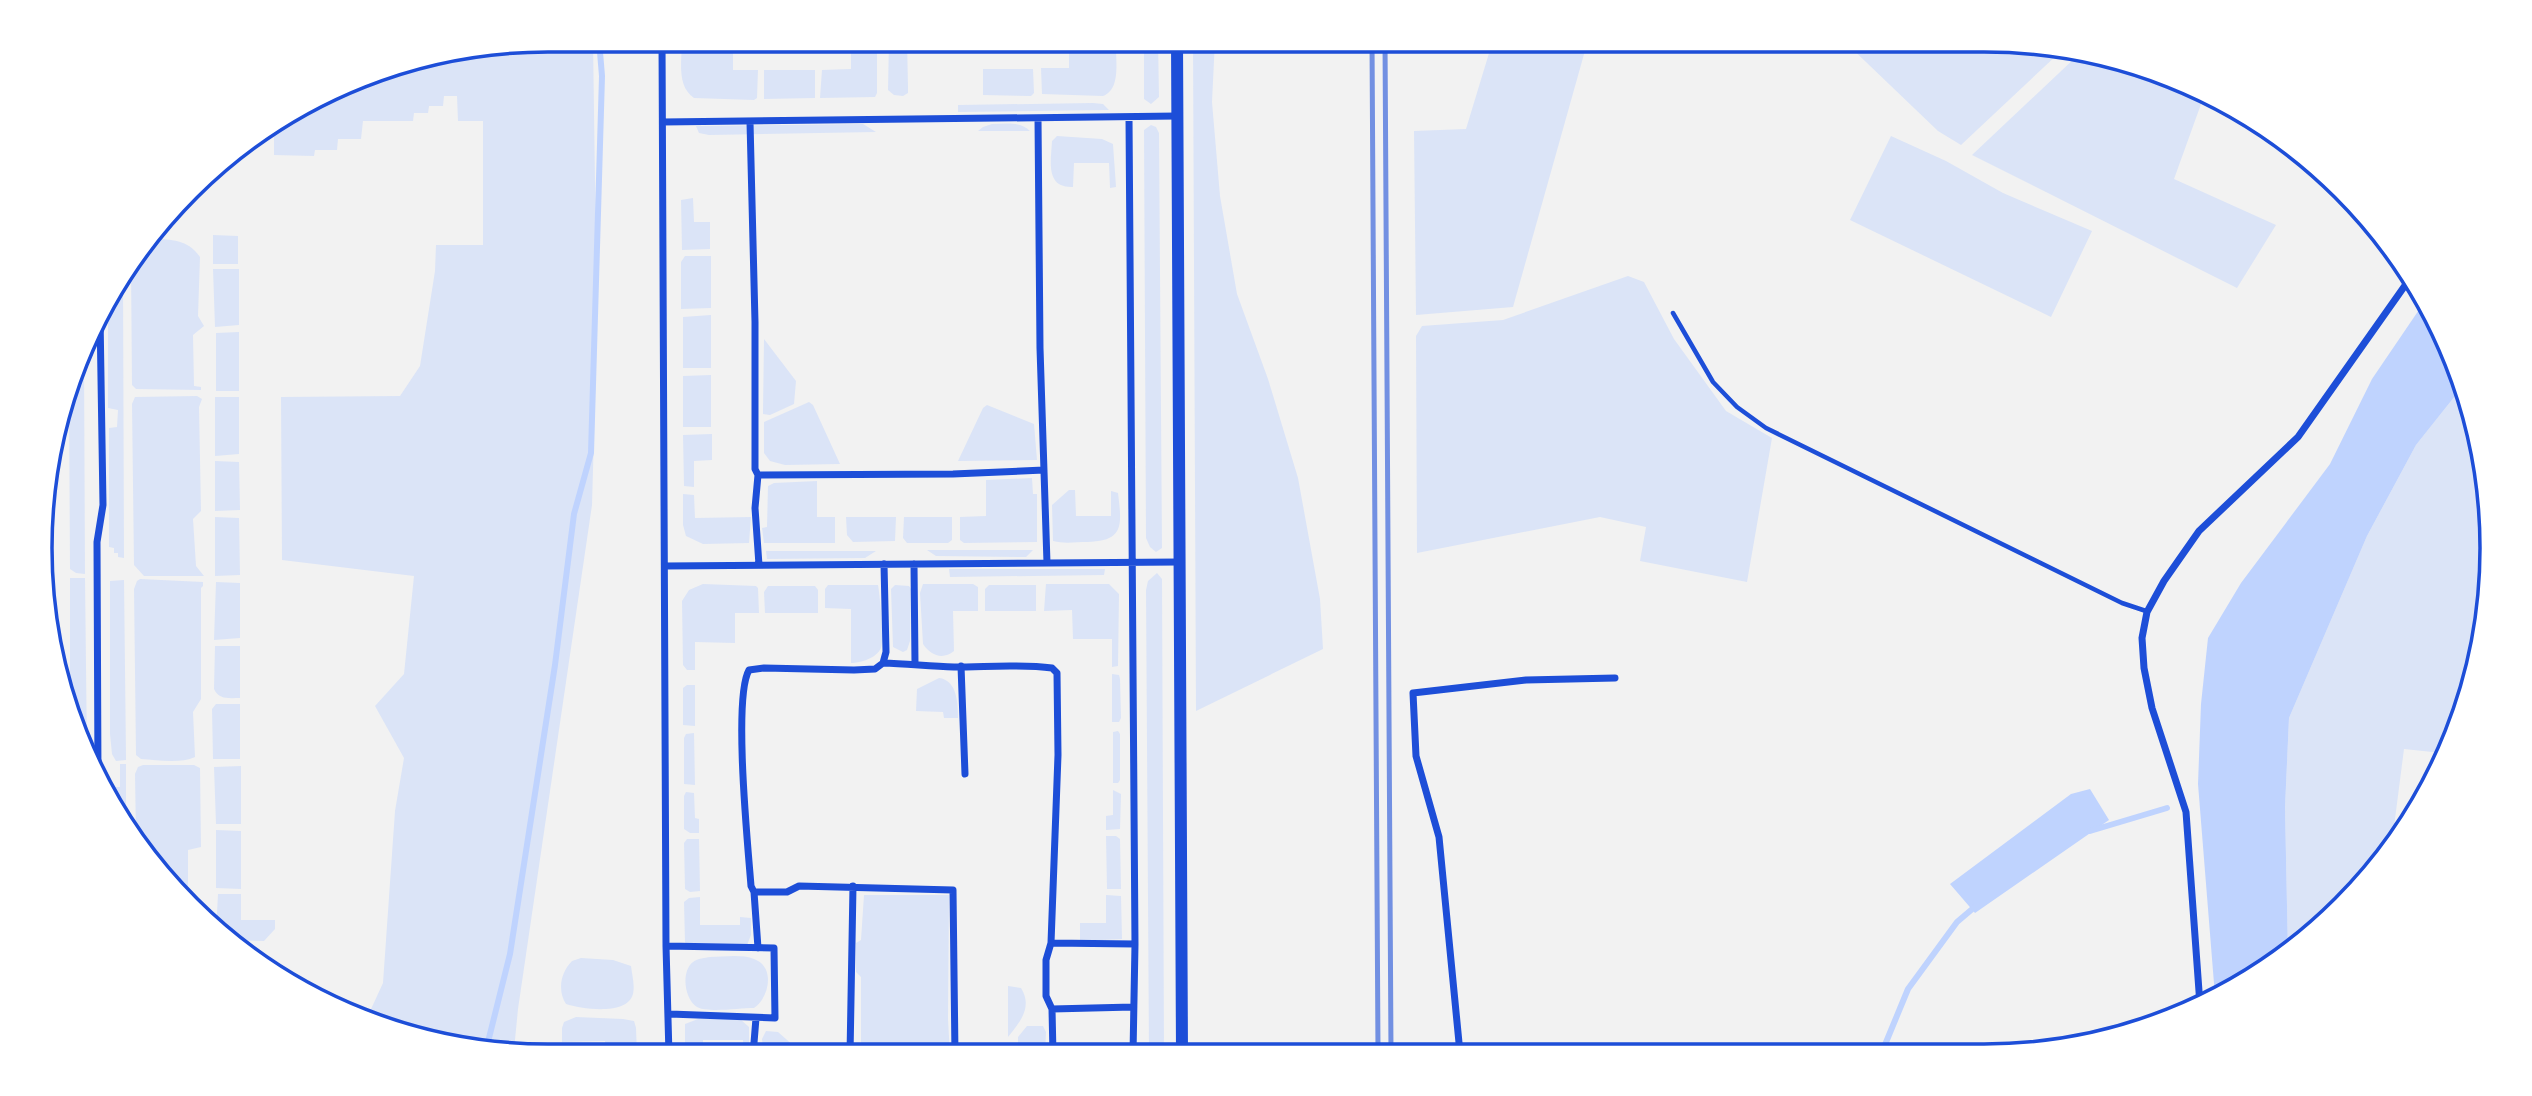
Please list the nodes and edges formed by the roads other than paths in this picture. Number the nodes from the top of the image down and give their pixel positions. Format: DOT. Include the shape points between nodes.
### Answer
graph roads {
  1 [pos="662,52"];
  2 [pos="1177,52"];
  3 [pos="1177,116"];
  4 [pos="1129,117"];
  5 [pos="1038,118"];
  6 [pos="663,122"];
  7 [pos="750,122"];
  8 [pos="2404,286"];
  9 [pos="1673,313"];
  10 [pos="100,337"];
  11 [pos="1044,470"];
  12 [pos="758,475"];
  13 [pos="1179,562"];
  14 [pos="1047,563"];
  15 [pos="1132,563"];
  16 [pos="884,564"];
  17 [pos="914,564"];
  18 [pos="760,565"];
  19 [pos="665,566"];
  20 [pos="2147,612"];
  21 [pos="883,663"];
  22 [pos="915,664"];
  23 [pos="961,666"];
  24 [pos="1615,678"];
  25 [pos="97,752"];
  26 [pos="965,774"];
  27 [pos="853,886"];
  28 [pos="754,892"];
  29 [pos="1051,943"];
  30 [pos="1135,944"];
  31 [pos="666,946"];
  32 [pos="758,948"];
  33 [pos="2199,994"];
  34 [pos="1133,1007"];
  35 [pos="1052,1009"];
  36 [pos="670,1014"];
  37 [pos="755,1018"];
  38 [pos="669,1044"];
  39 [pos="754,1044"];
  40 [pos="850,1044"];
  41 [pos="955,1044"];
  42 [pos="1053,1044"];
  43 [pos="1133,1044"];
  44 [pos="1182,1044"];
  45 [pos="1459,1044"];
  1 -- 6 [label="street"];
  2 -- 3 [label="main road"];
  3 -- 4 [label="street"];
  3 -- 13 [label="main road"];
  4 -- 5 [label="street"];
  4 -- 15 [label="street"];
  5 -- 7 [label="street"];
  5 -- 11 [label="street"];
  6 -- 7 [label="street"];
  6 -- 19 [label="street"];
  7 -- 12 [label="street"];
  8 -- 20 [label="street" via="2298,437 2199,531"];
  9 -- 20 [label="lane" via="1713,382 1766,428"];
  10 -- 25 [label="street" via="103,505 97,542"];
  11 -- 12 [label="street"];
  11 -- 14 [label="street"];
  12 -- 18 [label="street" via="755,508"];
  13 -- 15 [label="street"];
  13 -- 44 [label="main road"];
  14 -- 15 [label="street"];
  14 -- 17 [label="street"];
  15 -- 30 [label="street"];
  16 -- 17 [label="street"];
  16 -- 18 [label="street"];
  16 -- 21 [label="street"];
  17 -- 22 [label="street"];
  18 -- 19 [label="street"];
  19 -- 31 [label="street"];
  20 -- 33 [label="street" via="2142,638 2144,668 2152,708 2186,811"];
  21 -- 22 [label="street"];
  21 -- 28 [label="street" via="854,670 764,668 749,670 745,677 744,778"];
  22 -- 23 [label="street"];
  23 -- 26 [label="street"];
  23 -- 29 [label="street" via="1043,667 1057,673"];
  24 -- 45 [label="street" via="1525,680 1413,693 1416,756 1438,837"];
  27 -- 28 [label="street"];
  27 -- 40 [label="street"];
  27 -- 41 [label="street" via="953,890"];
  28 -- 32 [label="street"];
  29 -- 30 [label="street"];
  29 -- 35 [label="street" via="1046,996"];
  30 -- 34 [label="street"];
  31 -- 32 [label="street"];
  31 -- 36 [label="street"];
  32 -- 37 [label="street" via="774,948 775,1018"];
  34 -- 35 [label="street"];
  34 -- 43 [label="street"];
  35 -- 42 [label="street"];
  36 -- 37 [label="street"];
  36 -- 38 [label="street"];
  37 -- 39 [label="street"];
}
